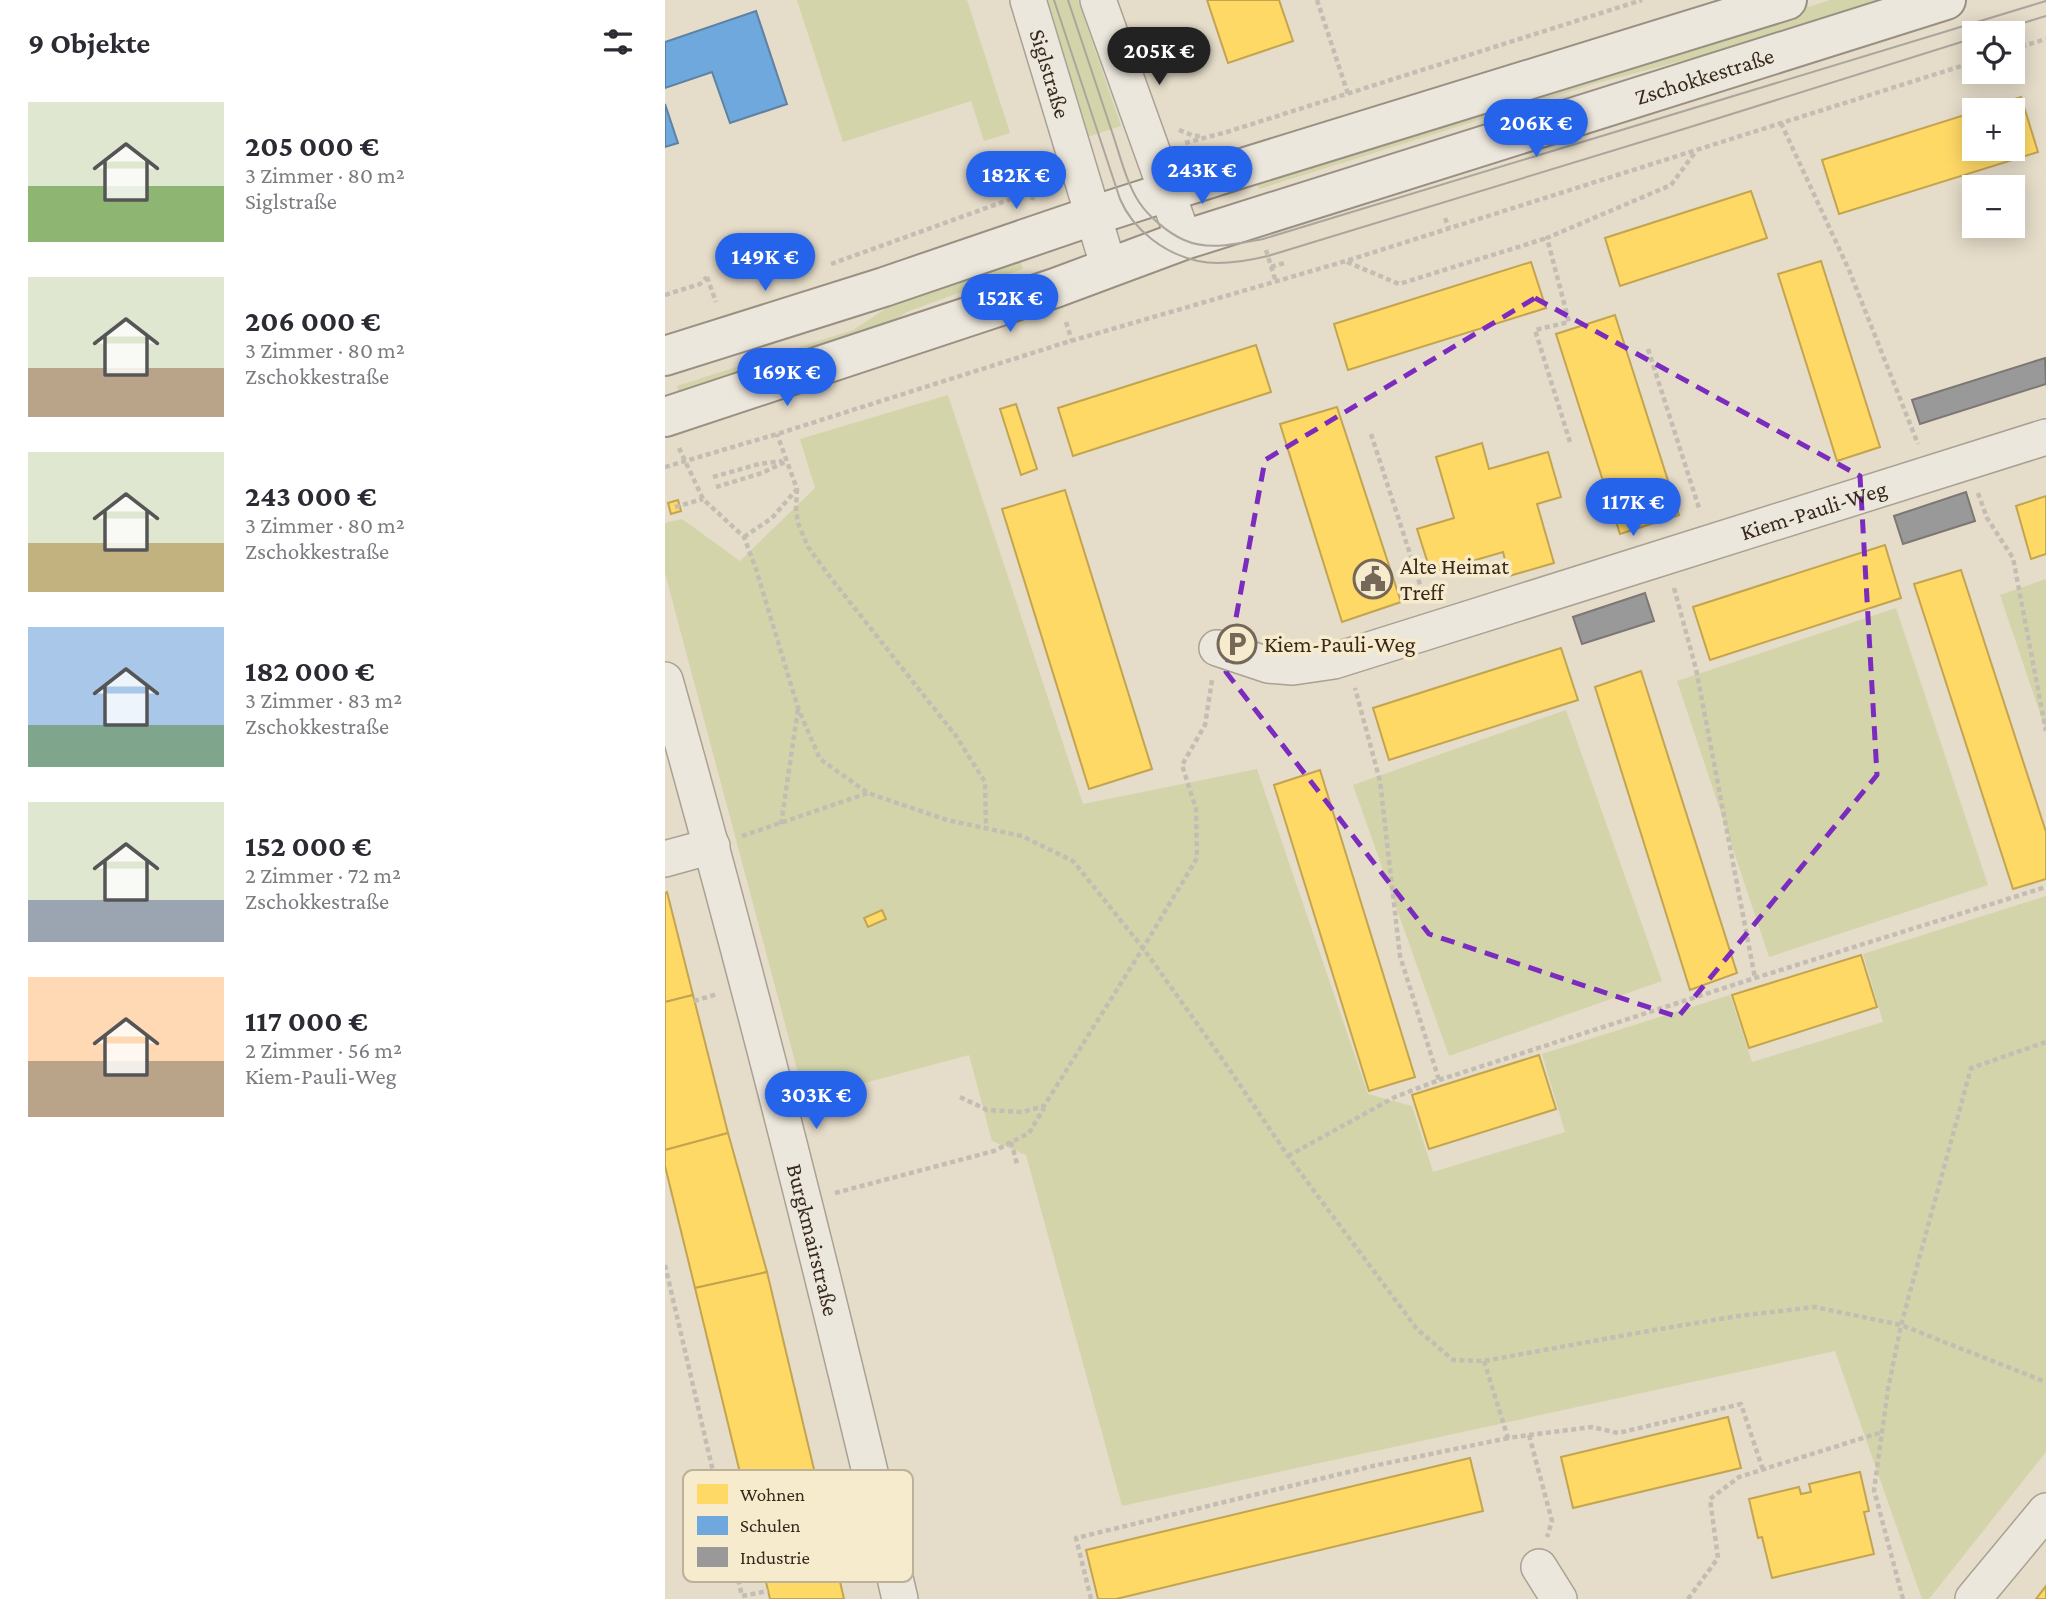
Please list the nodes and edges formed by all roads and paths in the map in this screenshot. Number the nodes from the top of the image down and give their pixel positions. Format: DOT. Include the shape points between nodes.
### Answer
graph roads {
  1 [pos="1028,0"];
  2 [pos="1098,0"];
  3 [pos="1317,0"];
  4 [pos="1787,0"];
  5 [pos="1946,0"];
  6 [pos="2046,39"];
  7 [pos="2025,45"];
  8 [pos="1962,66"];
  9 [pos="1348,94"];
  10 [pos="1781,123"];
  11 [pos="1696,151"];
  12 [pos="1045,168"];
  13 [pos="1167,192"];
  14 [pos="1092,216"];
  15 [pos="1445,218"];
  16 [pos="1449,228"];
  17 [pos="1038,234"];
  18 [pos="1547,238"];
  19 [pos="1184,240"];
  20 [pos="1346,261"];
  21 [pos="1284,263"];
  22 [pos="1271,267"];
  23 [pos="1109,268"];
  24 [pos="697,275"];
  25 [pos="707,277"];
  26 [pos="1055,288"];
  27 [pos="665,295"];
  28 [pos="717,305"];
  29 [pos="1072,341"];
  30 [pos="1648,349"];
  31 [pos="665,356"];
  32 [pos="672,432"];
  33 [pos="777,434"];
  34 [pos="1371,434"];
  35 [pos="2046,437"];
  36 [pos="1570,442"];
  37 [pos="684,461"];
  38 [pos="786,461"];
  39 [pos="1968,462"];
  40 [pos="665,467"];
  41 [pos="1930,475"];
  42 [pos="713,477"];
  43 [pos="716,487"];
  44 [pos="797,489"];
  45 [pos="703,499"];
  46 [pos="675,507"];
  47 [pos="744,537"];
  48 [pos="1710,543"];
  49 [pos="1665,557"];
  50 [pos="1434,629"];
  51 [pos="1217,648"];
  52 [pos="1347,657"];
  53 [pos="665,680"];
  54 [pos="798,708"];
  55 [pos="2046,731"];
  56 [pos="869,793"];
  57 [pos="781,824"];
  58 [pos="986,828"];
  59 [pos="712,846"];
  60 [pos="665,859"];
  61 [pos="2046,887"];
  62 [pos="1143,948"];
  63 [pos="1755,978"];
  64 [pos="2046,1042"];
  65 [pos="1439,1080"];
  66 [pos="961,1097"];
  67 [pos="1044,1106"];
  68 [pos="1011,1143"];
  69 [pos="1288,1156"];
  70 [pos="1017,1164"];
  71 [pos="824,1196"];
  72 [pos="665,1265"];
  73 [pos="1901,1325"];
  74 [pos="1484,1361"];
  75 [pos="2046,1382"];
  76 [pos="1882,1432"];
  77 [pos="1529,1434"];
  78 [pos="1508,1438"];
  79 [pos="713,1470"];
  80 [pos="870,1470"];
  81 [pos="1763,1470"];
  82 [pos="2046,1511"];
  83 [pos="1539,1567"];
  84 [pos="739,1582"];
  85 [pos="768,1591"];
  86 [pos="1091,1599"];
  87 [pos="1559,1599"];
  88 [pos="1688,1599"];
  89 [pos="1903,1599"];
  90 [pos="1973,1599"];
  1 -- 14 [label="street, Siglstraße"];
  2 -- 13 [label="street"];
  3 -- 9 [label="path"];
  4 -- 13 [label="main road"];
  5 -- 19 [label="main road, Zschokkestraße"];
  6 -- 7 [label="path"];
  8 -- 10 [label="path"];
  10 -- 11 [label="path"];
  10 -- 41 [label="path" via="1849,270"];
  11 -- 16 [label="path"];
  11 -- 18 [label="path" via="1671,185"];
  12 -- 17 [label="path" via="1034,190 1031,211"];
  13 -- 14 [label="main road"];
  13 -- 19 [label="street"];
  14 -- 17 [label="main road"];
  14 -- 23 [label="street, Siglstraße"];
  15 -- 16 [label="path"];
  16 -- 20 [label="path"];
  17 -- 31 [label="main road"];
  18 -- 20 [label="path" via="1399,284"];
  18 -- 36 [label="path" via="1569,321 1535,330"];
  19 -- 23 [label="main road, Zschokkestraße"];
  20 -- 29 [label="path"];
  21 -- 22 [label="path"];
  23 -- 26 [label="main road, Zschokkestraße"];
  24 -- 25 [label="path"];
  25 -- 27 [label="path" via="700,284"];
  25 -- 28 [label="path"];
  26 -- 29 [label="path"];
  26 -- 32 [label="main road, Zschokkestraße"];
  29 -- 33 [label="path"];
  30 -- 48 [label="path"];
  32 -- 37 [label="path"];
  33 -- 37 [label="path"];
  33 -- 38 [label="path"];
  34 -- 50 [label="path"];
  35 -- 39 [label="street, Kiem-Pauli-Weg"];
  37 -- 40 [label="path"];
  37 -- 45 [label="path"];
  38 -- 42 [label="path"];
  38 -- 43 [label="path"];
  38 -- 44 [label="path"];
  39 -- 41 [label="street, Kiem-Pauli-Weg"];
  39 -- 55 [label="path" via="1987,518 2013,558"];
  41 -- 48 [label="street, Kiem-Pauli-Weg"];
  44 -- 47 [label="path" via="772,519"];
  44 -- 58 [label="path" via="798,523 808,547 956,736 985,782"];
  45 -- 46 [label="path"];
  45 -- 47 [label="path"];
  47 -- 54 [label="path"];
  48 -- 49 [label="street, Kiem-Pauli-Weg"];
  49 -- 50 [label="street, Kiem-Pauli-Weg"];
  49 -- 63 [label="path" via="1696,669"];
  50 -- 52 [label="street, Kiem-Pauli-Weg"];
  51 -- 52 [label="street, Kiem-Pauli-Weg" via="1268,665 1293,667"];
  51 -- 62 [label="path" via="1205,725 1182,765 1196,808 1197,859"];
  52 -- 65 [label="path" via="1380,781 1400,956"];
  53 -- 59 [label="street, Burgkmairstraße"];
  54 -- 56 [label="path" via="820,759"];
  54 -- 57 [label="path"];
  56 -- 57 [label="path"];
  56 -- 58 [label="path" via="947,820"];
  57 -- 59 [label="path"];
  58 -- 62 [label="path" via="1022,836 1073,861"];
  59 -- 60 [label="street"];
  59 -- 80 [label="street, Burgkmairstraße"];
  61 -- 63 [label="path"];
  62 -- 67 [label="path"];
  62 -- 69 [label="path"];
  63 -- 65 [label="path"];
  64 -- 73 [label="path" via="1971,1068"];
  65 -- 69 [label="path" via="1395,1097"];
  66 -- 67 [label="path" via="987,1110 1022,1112"];
  67 -- 68 [label="path" via="1029,1133"];
  68 -- 70 [label="path"];
  68 -- 71 [label="path"];
  69 -- 74 [label="path" via="1417,1329 1453,1360"];
  72 -- 79 [label="path"];
  73 -- 74 [label="path" via="1815,1307"];
  73 -- 75 [label="path"];
  73 -- 76 [label="path"];
  74 -- 78 [label="path"];
  76 -- 81 [label="path"];
  76 -- 89 [label="path" via="1874,1490"];
  77 -- 78 [label="path"];
  77 -- 81 [label="path" via="1592,1427 1618,1433 1741,1404"];
  77 -- 83 [label="path" via="1552,1521"];
  78 -- 86 [label="path" via="1076,1538"];
  81 -- 88 [label="path" via="1739,1477 1710,1499 1718,1558"];
  82 -- 90 [label="street"];
  83 -- 87 [label="street"];
  84 -- 85 [label="path" via="742,1596"];
}
